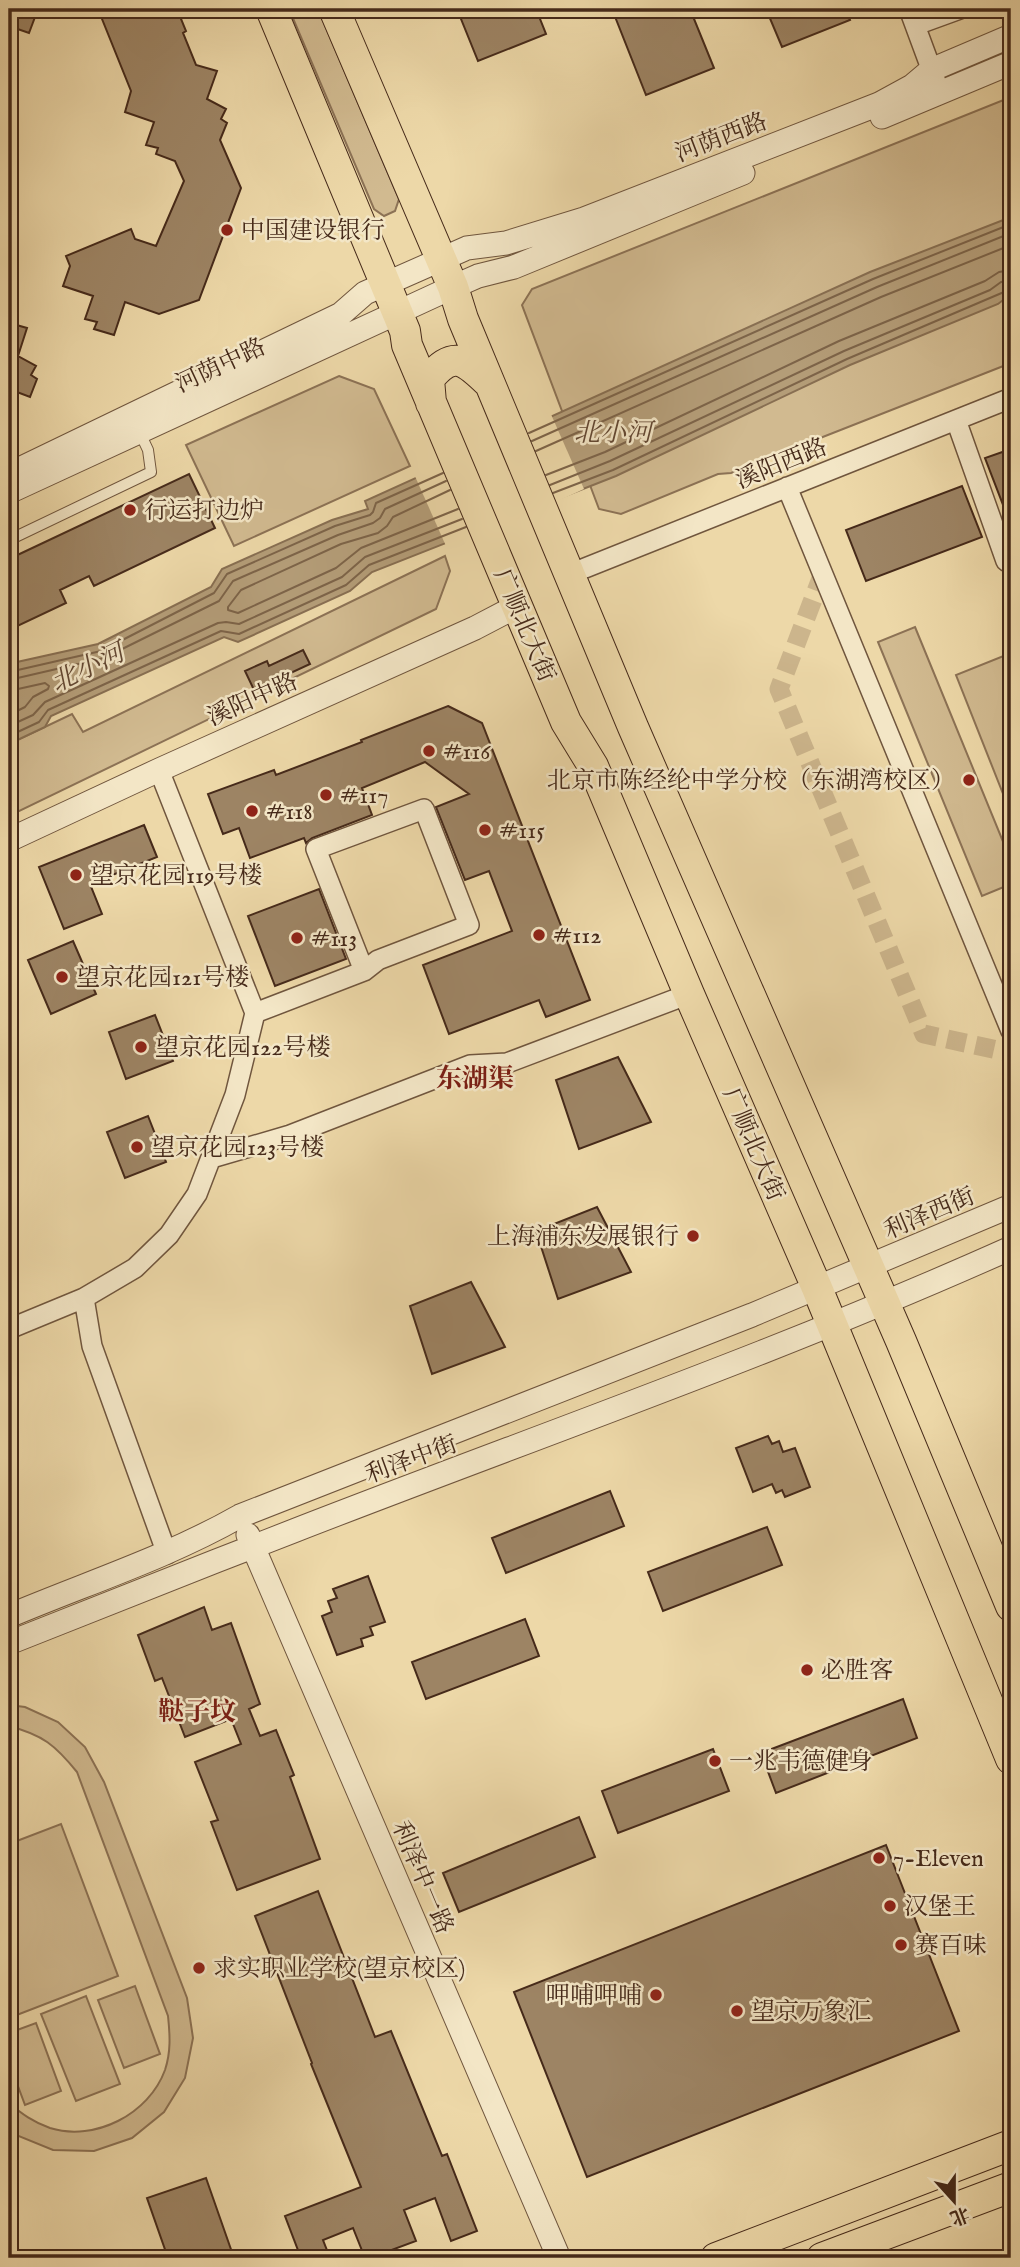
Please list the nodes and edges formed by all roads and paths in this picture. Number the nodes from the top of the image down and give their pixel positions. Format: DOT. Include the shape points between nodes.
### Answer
graph roads {
  1 [pos="271,9"];
  2 [pos="334,9"];
  3 [pos="960,9"];
  4 [pos="913,17"];
  5 [pos="1011,36"];
  6 [pos="1011,63"];
  7 [pos="931,70"];
  8 [pos="940,93"];
  9 [pos="439,259"];
  10 [pos="386,283"];
  11 [pos="453,287"];
  12 [pos="397,311"];
  13 [pos="490,384"];
  14 [pos="1011,398"];
  15 [pos="432,409"];
  16 [pos="956,420"];
  17 [pos="139,431"];
  18 [pos="9,474"];
  19 [pos="787,487"];
  20 [pos="9,492"];
  21 [pos="9,540"];
  22 [pos="1011,564"];
  23 [pos="570,575"];
  24 [pos="517,606"];
  25 [pos="159,770"];
  26 [pos="9,840"];
  27 [pos="364,971"];
  28 [pos="689,994"];
  29 [pos="255,1013"];
  30 [pos="1011,1031"];
  31 [pos="212,1158"];
  32 [pos="1011,1206"];
  33 [pos="1011,1248"];
  34 [pos="867,1268"];
  35 [pos="817,1288"];
  36 [pos="85,1298"];
  37 [pos="883,1304"];
  38 [pos="832,1325"];
  39 [pos="9,1329"];
  40 [pos="240,1516"];
  41 [pos="253,1547"];
  42 [pos="167,1554"];
  43 [pos="1011,1606"];
  44 [pos="9,1616"];
  45 [pos="9,1643"];
  46 [pos="1011,1759"];
  47 [pos="1011,2146"];
  48 [pos="1011,2187"];
  49 [pos="559,2258"];
  50 [pos="716,2258"];
  51 [pos="822,2258"];
  1 -- 10 [label="main road"];
  2 -- 9 [label="main road"];
  3 -- 4 [label="street"];
  4 -- 7 [label="street"];
  5 -- 7 [label="street, 河荫西路"];
  6 -- 8 [label="street, 河荫西路"];
  7 -- 8 [label="street"];
  7 -- 9 [label="street, 河荫西路" via="879,104 584,219"];
  8 -- 11 [label="street, 河荫西路" via="514,267"];
  9 -- 10 [label="street, 河荫西路"];
  9 -- 11 [label="main road"];
  10 -- 12 [label="main road"];
  10 -- 18 [label="street, 河荫中路" via="365,293 341,314"];
  11 -- 12 [label="street, 河荫中路"];
  11 -- 13 [label="main road"];
  12 -- 15 [label="main road"];
  12 -- 17 [label="street, 河荫中路"];
  13 -- 15 [label="main road" via="472,366 445,362 429,379"];
  13 -- 23 [label="main road"];
  14 -- 16 [label="street, 溪阳西路"];
  15 -- 24 [label="main road, 广顺北大街"];
  16 -- 19 [label="street, 溪阳西路"];
  16 -- 22 [label="street" via="1006,561"];
  17 -- 20 [label="street, 河荫中路"];
  17 -- 21 [label="lane" via="151,472"];
  19 -- 23 [label="street, 溪阳西路"];
  19 -- 30 [label="street"];
  23 -- 34 [label="main road"];
  24 -- 25 [label="street, 溪阳中路"];
  24 -- 28 [label="main road, 广顺北大街" via="566,722 593,766"];
  25 -- 26 [label="street, 溪阳中路"];
  25 -- 29 [label="street"];
  27 -- 27 [label="street" via="378,960 469,925 424,809 316,849"];
  27 -- 29 [label="street"];
  28 -- 31 [label="street" via="507,1063 470,1065 290,1135"];
  28 -- 35 [label="main road, 广顺北大街"];
  29 -- 31 [label="street" via="235,1095"];
  31 -- 36 [label="street" via="197,1194 169,1235 135,1268"];
  32 -- 34 [label="street, 利泽西街"];
  33 -- 37 [label="street"];
  34 -- 35 [label="street, 利泽西街"];
  34 -- 37 [label="main road"];
  35 -- 38 [label="main road, 广顺北大街"];
  35 -- 40 [label="street, 利泽中街"];
  36 -- 39 [label="street"];
  36 -- 42 [label="street" via="92,1346"];
  37 -- 38 [label="street, 利泽中街"];
  37 -- 43 [label="main road"];
  38 -- 41 [label="street, 利泽中街"];
  38 -- 46 [label="main road, 广顺北大街"];
  40 -- 41 [label="street, 利泽中一路"];
  40 -- 42 [label="street, 利泽中街"];
  41 -- 45 [label="street, 利泽中街"];
  41 -- 49 [label="street, 利泽中一路"];
  42 -- 44 [label="street, 利泽中街"];
  47 -- 50 [label="main road"];
  48 -- 51 [label="main road"];
}
